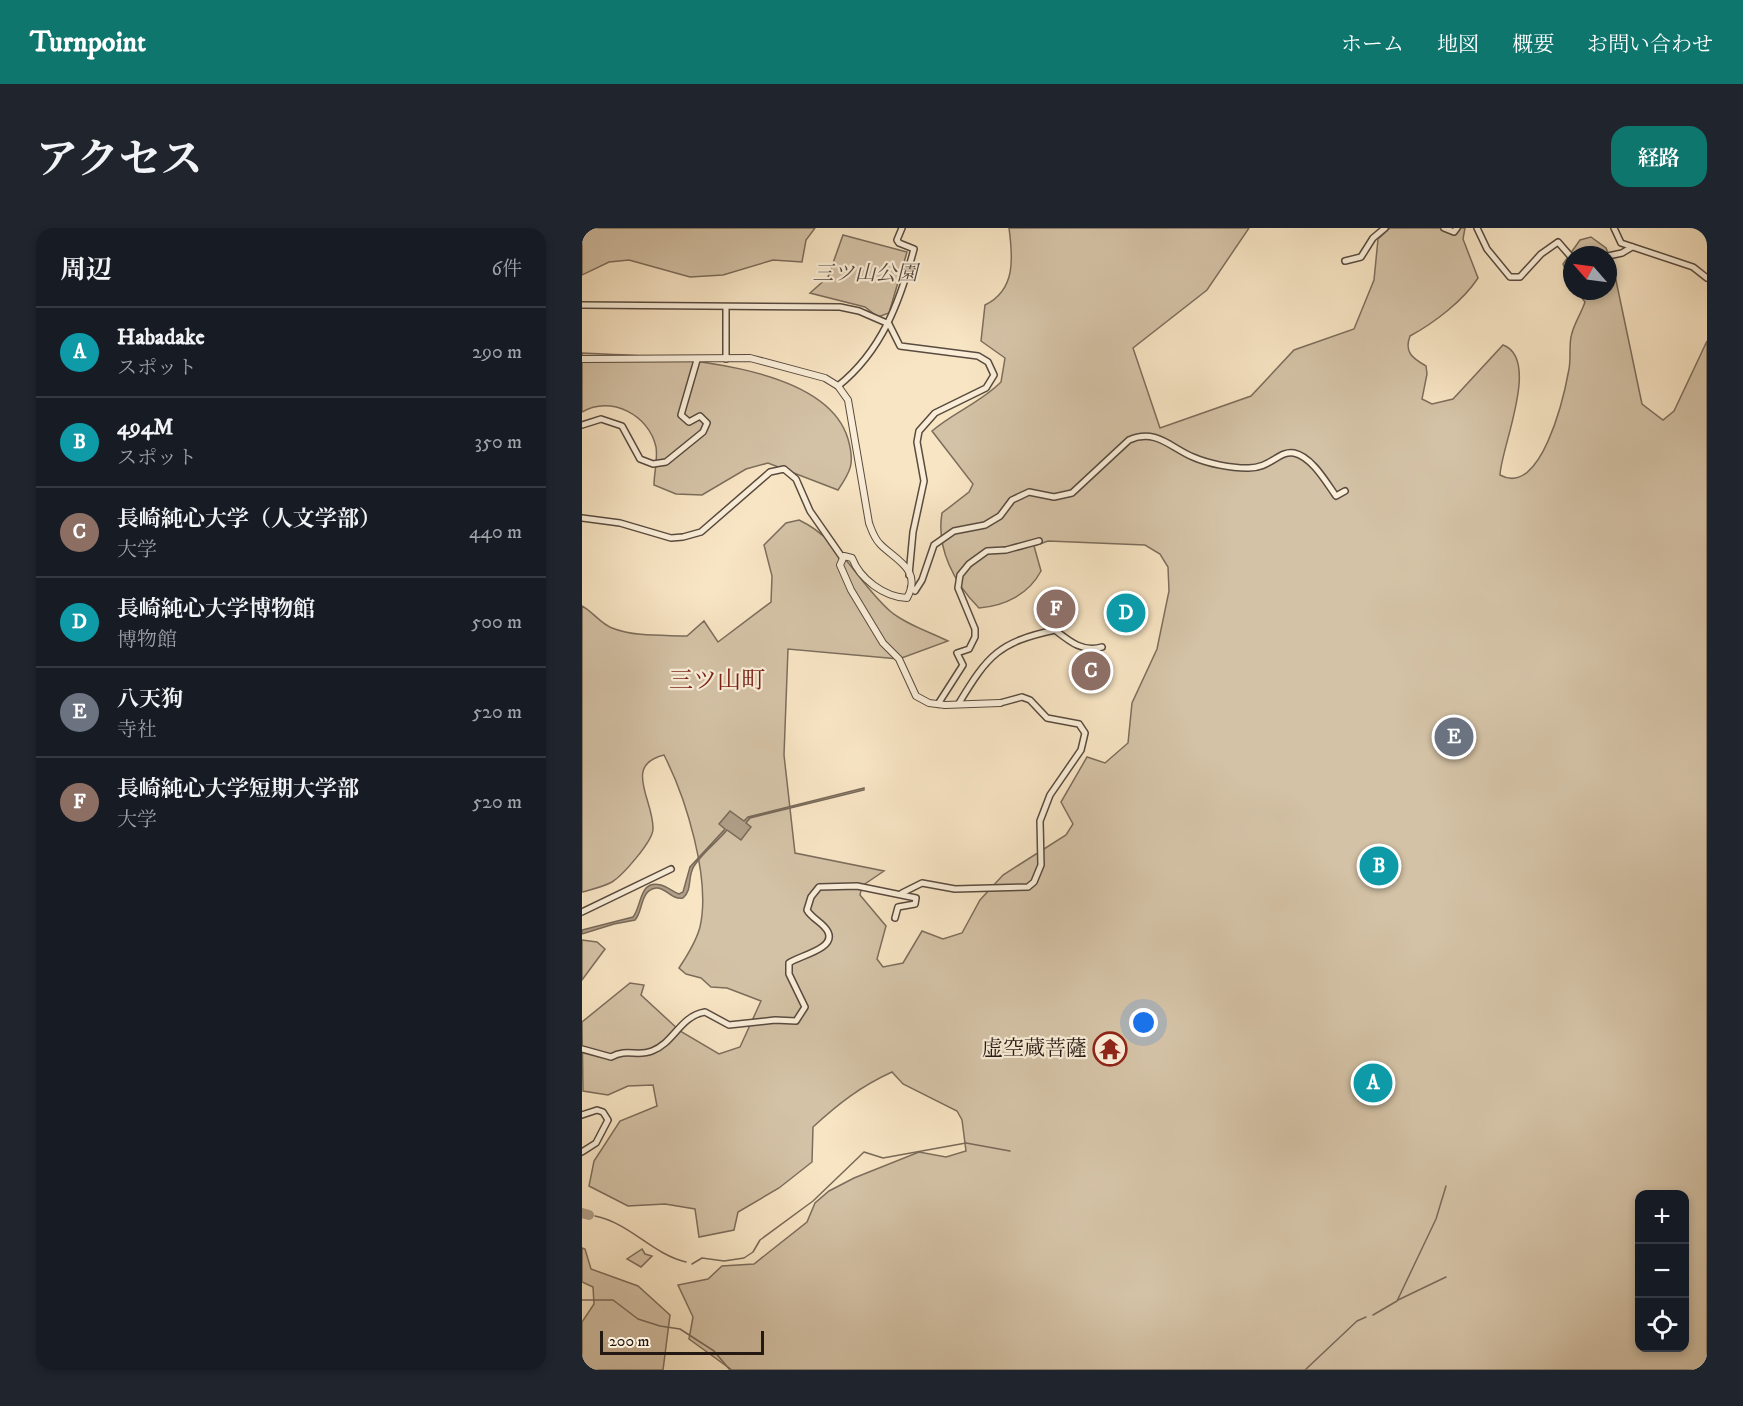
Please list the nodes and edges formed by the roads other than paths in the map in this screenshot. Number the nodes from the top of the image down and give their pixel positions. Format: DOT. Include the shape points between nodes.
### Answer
graph roads {
  1 [pos="902,228"];
  2 [pos="1385,228"];
  3 [pos="1444,228"];
  4 [pos="1457,228"];
  5 [pos="1477,228"];
  6 [pos="1614,228"];
  7 [pos="1632,247"];
  8 [pos="1563,248"];
  9 [pos="1617,255"];
  10 [pos="1345,261"];
  11 [pos="1707,278"];
  12 [pos="582,305"];
  13 [pos="726,308"];
  14 [pos="889,324"];
  15 [pos="582,359"];
  16 [pos="726,359"];
  17 [pos="697,360"];
  18 [pos="838,386"];
  19 [pos="582,425"];
  20 [pos="1345,491"];
  21 [pos="582,518"];
  22 [pos="1039,541"];
  23 [pos="842,557"];
  24 [pos="909,577"];
  25 [pos="911,587"];
  26 [pos="1102,646"];
  27 [pos="959,703"];
  28 [pos="1000,703"];
  29 [pos="938,704"];
  30 [pos="671,869"];
  31 [pos="902,893"];
  32 [pos="582,912"];
  33 [pos="895,918"];
  34 [pos="582,1049"];
  35 [pos="582,1115"];
  36 [pos="582,1152"];
  1 -- 14 [label="street" via="897,240 914,249"];
  2 -- 10 [label="street" via="1361,257"];
  3 -- 4 [label="street" via="1454,232"];
  5 -- 8 [label="street" via="1487,249 1510,277 1520,277 1558,242"];
  6 -- 7 [label="street" via="1621,243"];
  7 -- 9 [label="street"];
  7 -- 11 [label="street" via="1693,267"];
  12 -- 13 [label="street"];
  13 -- 14 [label="street" via="840,307"];
  13 -- 16 [label="street"];
  14 -- 18 [label="street" via="861,364"];
  14 -- 24 [label="street" via="900,346 978,356 988,362 994,375 986,388 935,413 919,431 917,442 924,481"];
  15 -- 17 [label="street"];
  16 -- 17 [label="street"];
  16 -- 18 [label="street" via="761,360 825,378"];
  17 -- 19 [label="street" via="681,415 689,422 700,416 707,423 703,432 666,462 653,464 640,459 622,426 591,420"];
  18 -- 24 [label="street" via="849,407 871,529 881,546 903,562"];
  20 -- 25 [label="street" via="1336,496 1305,459 1294,453 1284,454 1260,468 1235,467 1193,457 1169,442 1140,435 1129,440 1072,493 1054,497 1029,492 1012,500 1000,516 985,525 954,531 934,545 922,580 915,591"];
  21 -- 23 [label="street" via="620,523 671,538 683,537 700,532 770,472 783,469 796,479 810,511"];
  22 -- 29 [label="street" via="987,551 960,575 958,588 973,622 975,637 969,650 957,653 963,665"];
  23 -- 25 [label="street" via="849,556 862,577 891,593 908,597"];
  23 -- 29 [label="street" via="840,565 851,590 883,643 899,659 914,694"];
  24 -- 25 [label="street"];
  26 -- 27 [label="street" via="1095,649 1075,645 1055,630 1020,638 994,655"];
  27 -- 28 [label="street"];
  27 -- 29 [label="street"];
  28 -- 31 [label="street" via="1022,697 1030,700 1043,716 1079,724 1085,733 1080,750 1050,795 1040,821 1042,856 1037,876 1021,889 955,889 922,883"];
  30 -- 32 [label="street"];
  31 -- 33 [label="street" via="916,901 898,907"];
  31 -- 34 [label="street" via="826,885 815,890 807,910 829,936 819,949 789,963 789,974 805,1007 796,1021 729,1025 705,1012 691,1016 655,1050 622,1051 611,1057"];
  35 -- 36 [label="street" via="597,1110 608,1120 596,1143"];
}
